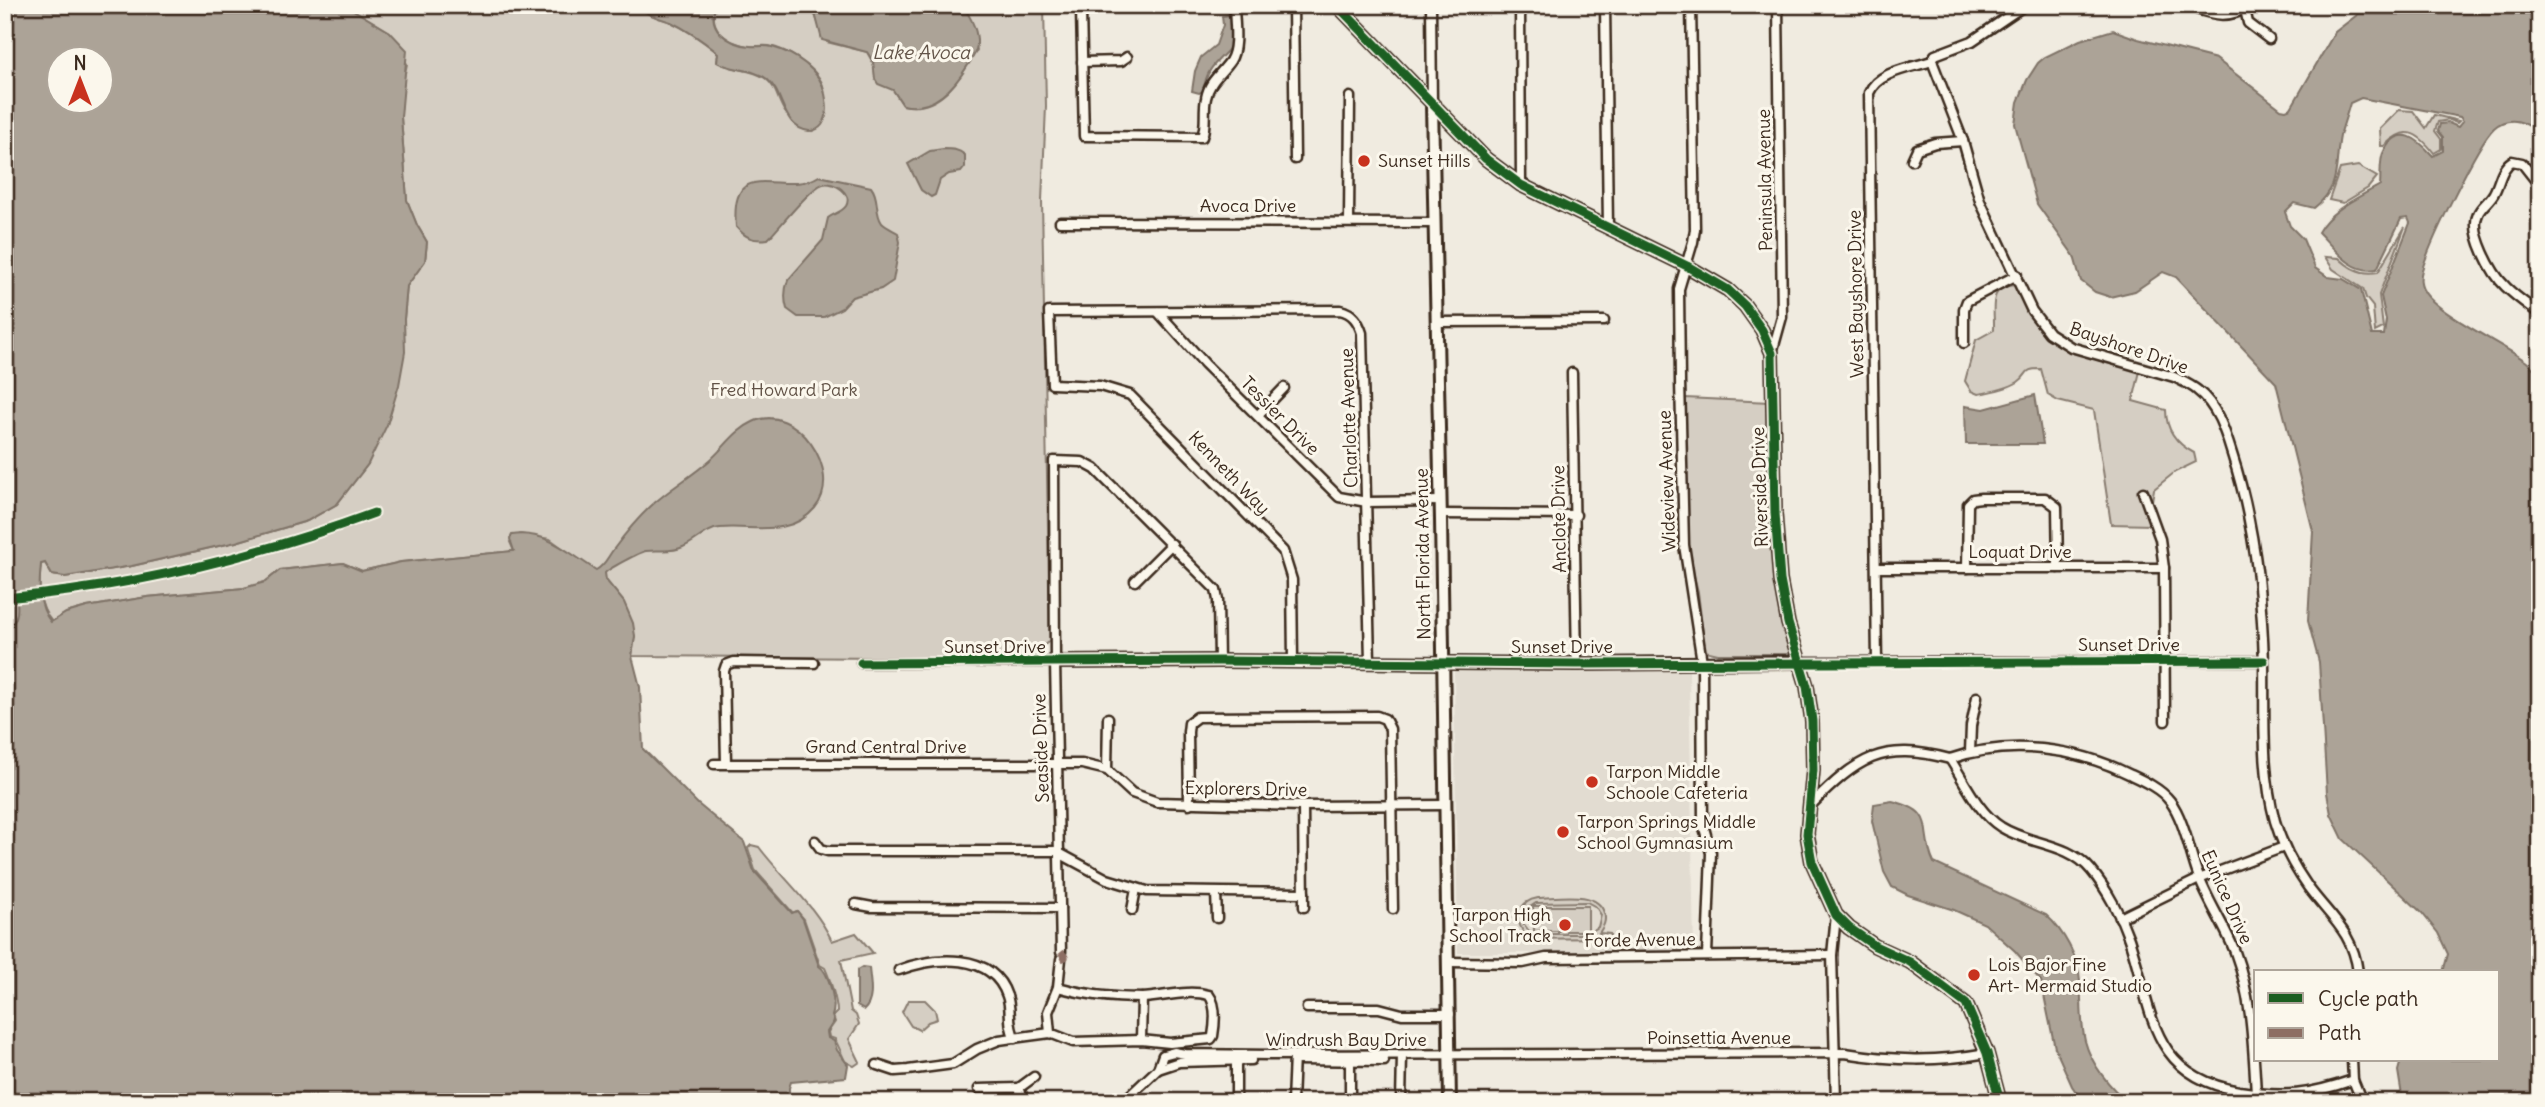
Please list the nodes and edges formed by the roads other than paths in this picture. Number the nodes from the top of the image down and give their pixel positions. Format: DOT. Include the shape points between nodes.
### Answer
graph roads {
  1 [pos="1234,5"];
  2 [pos="1293,5"];
  3 [pos="1431,5"];
  4 [pos="1520,5"];
  5 [pos="1605,5"];
  6 [pos="1691,5"];
  7 [pos="1778,5"];
  8 [pos="2025,5"];
  9 [pos="2184,5"];
  10 [pos="1341,7"];
  11 [pos="2248,7"];
  12 [pos="1081,10"];
  13 [pos="2269,39"];
  14 [pos="1128,57"];
  15 [pos="1932,61"];
  16 [pos="1082,62"];
  17 [pos="1350,97"];
  18 [pos="1432,105"];
  19 [pos="1451,124"];
  20 [pos="1433,139"];
  21 [pos="1963,141"];
  22 [pos="1295,159"];
  23 [pos="1912,160"];
  24 [pos="1521,185"];
  25 [pos="2540,186"];
  26 [pos="1060,222"];
  27 [pos="1349,222"];
  28 [pos="1435,223"];
  29 [pos="1608,227"];
  30 [pos="1687,266"];
  31 [pos="2017,275"];
  32 [pos="1157,312"];
  33 [pos="2540,314"];
  34 [pos="1604,321"];
  35 [pos="1436,322"];
  36 [pos="1964,343"];
  37 [pos="1772,353"];
  38 [pos="1572,373"];
  39 [pos="1052,384"];
  40 [pos="1284,388"];
  41 [pos="1258,415"];
  42 [pos="2143,492"];
  43 [pos="1441,501"];
  44 [pos="1367,502"];
  45 [pos="1441,514"];
  46 [pos="1576,515"];
  47 [pos="1172,544"];
  48 [pos="1877,568"];
  49 [pos="1967,568"];
  50 [pos="2058,568"];
  51 [pos="2164,568"];
  52 [pos="1135,581"];
  53 [pos="2166,660"];
  54 [pos="1219,661"];
  55 [pos="1293,661"];
  56 [pos="1370,661"];
  57 [pos="2264,661"];
  58 [pos="1442,662"];
  59 [pos="1702,662"];
  60 [pos="1799,662"];
  61 [pos="1877,662"];
  62 [pos="814,663"];
  63 [pos="861,663"];
  64 [pos="1577,664"];
  65 [pos="1055,667"];
  66 [pos="1977,697"];
  67 [pos="1108,718"];
  68 [pos="2165,721"];
  69 [pos="1970,752"];
  70 [pos="1950,759"];
  71 [pos="726,763"];
  72 [pos="1058,763"];
  73 [pos="714,764"];
  74 [pos="1107,770"];
  75 [pos="1189,804"];
  76 [pos="1445,805"];
  77 [pos="1303,806"];
  78 [pos="1391,806"];
  79 [pos="1810,806"];
  80 [pos="815,841"];
  81 [pos="2284,847"];
  82 [pos="1059,852"];
  83 [pos="2199,878"];
  84 [pos="1136,889"];
  85 [pos="1216,893"];
  86 [pos="1304,893"];
  87 [pos="856,904"];
  88 [pos="1304,907"];
  89 [pos="1060,908"];
  90 [pos="1393,909"];
  91 [pos="1132,910"];
  92 [pos="1836,915"];
  93 [pos="1217,918"];
  94 [pos="2120,918"];
  95 [pos="1707,955"];
  96 [pos="1832,955"];
  97 [pos="1449,962"];
  98 [pos="899,970"];
  99 [pos="2358,970"];
  100 [pos="1058,987"];
  101 [pos="1142,998"];
  102 [pos="1307,1008"];
  103 [pos="1450,1014"];
  104 [pos="1050,1033"];
  105 [pos="1015,1038"];
  106 [pos="1211,1039"];
  107 [pos="1141,1040"];
  108 [pos="1987,1052"];
  109 [pos="1450,1054"];
  110 [pos="1835,1054"];
  111 [pos="1179,1057"];
  112 [pos="1211,1058"];
  113 [pos="1236,1058"];
  114 [pos="1294,1058"];
  115 [pos="1350,1058"];
  116 [pos="1402,1058"];
  117 [pos="2352,1062"];
  118 [pos="877,1065"];
  119 [pos="1158,1069"];
  120 [pos="1034,1077"];
  121 [pos="2353,1080"];
  122 [pos="1018,1088"];
  123 [pos="979,1089"];
  124 [pos="2256,1093"];
  125 [pos="1025,1102"];
  126 [pos="1123,1102"];
  127 [pos="1236,1102"];
  128 [pos="1292,1102"];
  129 [pos="1350,1102"];
  130 [pos="1401,1102"];
  131 [pos="1450,1102"];
  132 [pos="1836,1102"];
  133 [pos="2000,1102"];
  134 [pos="2362,1102"];
  1 -- 16 [label="street" via="1232,59 1212,80 1202,137 1084,136"];
  2 -- 22 [label="street"];
  3 -- 18 [label="street, North Florida Avenue"];
  4 -- 24 [label="street"];
  5 -- 29 [label="street"];
  6 -- 30 [label="street, Wideview Avenue" via="1695,229"];
  7 -- 37 [label="street, Peninsula Avenue" via="1782,317"];
  8 -- 15 [label="street" via="1972,41 1935,55"];
  9 -- 11 [label="street" via="2221,15"];
  10 -- 18 [label="street, Riverside Drive"];
  11 -- 13 [label="street" via="2249,23"];
  12 -- 16 [label="street"];
  14 -- 16 [label="street"];
  15 -- 21 [label="street, Bayshore Drive"];
  15 -- 48 [label="street, West Bayshore Drive" via="1881,78 1869,93"];
  17 -- 27 [label="street"];
  18 -- 19 [label="street, Riverside Drive"];
  18 -- 20 [label="street, North Florida Avenue"];
  19 -- 20 [label="street"];
  19 -- 24 [label="street, Riverside Drive"];
  20 -- 28 [label="street, North Florida Avenue"];
  21 -- 23 [label="street" via="1917,149"];
  21 -- 31 [label="street, Bayshore Drive" via="1980,201"];
  24 -- 29 [label="street, Riverside Drive"];
  25 -- 33 [label="street" via="2522,163 2512,160 2476,223 2482,248 2499,280"];
  26 -- 27 [label="street, Avoca Drive"];
  27 -- 28 [label="street, Avoca Drive"];
  28 -- 35 [label="street, North Florida Avenue"];
  29 -- 30 [label="street, Riverside Drive"];
  30 -- 37 [label="street, Riverside Drive" via="1728,290 1745,306"];
  30 -- 59 [label="street, Wideview Avenue" via="1679,289 1684,545"];
  31 -- 36 [label="street" via="1967,301"];
  31 -- 57 [label="street, Bayshore Drive" via="2040,324 2059,341 2174,377 2197,390 2215,410 2249,513"];
  32 -- 39 [label="street, Charlotte Avenue" via="1049,312"];
  32 -- 41 [label="street, Tessier Drive"];
  32 -- 44 [label="street, Charlotte Avenue" via="1340,310 1351,314 1362,332"];
  34 -- 35 [label="street"];
  35 -- 43 [label="street, North Florida Avenue"];
  37 -- 60 [label="street, Riverside Drive" via="1780,580"];
  38 -- 46 [label="street, Anclote Drive"];
  39 -- 55 [label="street, Kenneth Way" via="1100,386 1130,396 1283,551 1292,580"];
  40 -- 41 [label="street"];
  41 -- 44 [label="street, Tessier Drive" via="1339,498"];
  42 -- 51 [label="street" via="2160,539"];
  43 -- 44 [label="street, Tessier Drive"];
  43 -- 45 [label="street, North Florida Avenue"];
  44 -- 56 [label="street, Charlotte Avenue"];
  45 -- 46 [label="street"];
  45 -- 58 [label="street, North Florida Avenue"];
  46 -- 64 [label="street, Anclote Drive"];
  47 -- 52 [label="street"];
  47 -- 54 [label="street" via="1216,590"];
  47 -- 65 [label="street, Seaside Drive" via="1095,469 1082,462 1054,461"];
  48 -- 49 [label="street, Loquat Drive"];
  48 -- 61 [label="street, West Bayshore Drive"];
  49 -- 50 [label="street, Loquat Drive"];
  49 -- 50 [label="street" via="1968,504 1973,499 2045,498 2057,507"];
  50 -- 51 [label="street, Loquat Drive"];
  51 -- 53 [label="street"];
  53 -- 57 [label="street, Sunset Drive"];
  53 -- 61 [label="street, Sunset Drive"];
  53 -- 68 [label="street"];
  54 -- 55 [label="street, Sunset Drive"];
  54 -- 65 [label="street, Sunset Drive"];
  55 -- 56 [label="street, Sunset Drive"];
  56 -- 58 [label="street, Sunset Drive"];
  57 -- 81 [label="street, Bayshore Drive" via="2268,785"];
  58 -- 64 [label="street, Sunset Drive"];
  58 -- 76 [label="street, North Florida Avenue"];
  59 -- 60 [label="street, Sunset Drive"];
  59 -- 64 [label="street, Sunset Drive"];
  59 -- 95 [label="street, Wideview Avenue" via="1703,824 1711,853"];
  60 -- 61 [label="street, Sunset Drive"];
  60 -- 79 [label="street, Riverside Drive" via="1812,721"];
  62 -- 71 [label="street" via="726,665"];
  63 -- 65 [label="street, Sunset Drive"];
  65 -- 72 [label="street, Seaside Drive"];
  66 -- 69 [label="street"];
  67 -- 74 [label="street"];
  69 -- 70 [label="street"];
  69 -- 83 [label="street, Eunice Drive" via="2020,747 2076,755 2153,787 2169,800"];
  70 -- 79 [label="street" via="1911,751 1870,758 1855,764"];
  70 -- 94 [label="street" via="1995,823 2074,856 2091,870"];
  71 -- 72 [label="street, Grand Central Drive"];
  71 -- 73 [label="street, Grand Central Drive"];
  72 -- 74 [label="street"];
  72 -- 82 [label="street, Seaside Drive"];
  74 -- 75 [label="street, Explorers Drive" via="1132,793 1157,802"];
  75 -- 77 [label="street, Explorers Drive"];
  75 -- 78 [label="street" via="1188,732 1189,723 1197,717 1377,716 1385,719 1390,729"];
  76 -- 78 [label="street, Explorers Drive"];
  76 -- 97 [label="street, North Florida Avenue"];
  77 -- 78 [label="street, Explorers Drive"];
  77 -- 86 [label="street"];
  78 -- 90 [label="street"];
  79 -- 92 [label="street, Riverside Drive" via="1809,853"];
  80 -- 82 [label="street" via="828,851"];
  81 -- 83 [label="street"];
  81 -- 99 [label="street, Bayshore Drive" via="2310,889 2343,928"];
  82 -- 84 [label="street"];
  82 -- 89 [label="street, Seaside Drive"];
  83 -- 94 [label="street"];
  83 -- 124 [label="street, Eunice Drive" via="2232,945 2246,989"];
  84 -- 85 [label="street"];
  84 -- 91 [label="street"];
  85 -- 86 [label="street"];
  85 -- 93 [label="street"];
  86 -- 88 [label="street"];
  87 -- 89 [label="street"];
  89 -- 100 [label="street, Seaside Drive"];
  92 -- 96 [label="street"];
  92 -- 108 [label="street, Riverside Drive" via="1875,946 1910,962 1966,1004"];
  94 -- 124 [label="street" via="2147,1007 2166,1050 2200,1078"];
  95 -- 96 [label="street, Forde Avenue"];
  95 -- 97 [label="street, Forde Avenue"];
  96 -- 110 [label="street"];
  97 -- 103 [label="street, North Florida Avenue"];
  98 -- 105 [label="street" via="933,961 978,963 1009,998"];
  100 -- 101 [label="street"];
  100 -- 104 [label="street, Seaside Drive" via="1048,1012"];
  101 -- 106 [label="street" via="1209,995 1214,1010"];
  101 -- 107 [label="street"];
  102 -- 103 [label="street"];
  103 -- 109 [label="street, North Florida Avenue"];
  104 -- 105 [label="street"];
  104 -- 107 [label="street" via="1073,1041"];
  105 -- 118 [label="street" via="977,1049 953,1064 908,1070"];
  106 -- 107 [label="street"];
  106 -- 112 [label="street"];
  108 -- 110 [label="street, Poinsettia Avenue" via="1909,1061"];
  108 -- 133 [label="street, Riverside Drive"];
  109 -- 110 [label="street, Poinsettia Avenue"];
  109 -- 116 [label="street, Windrush Bay Drive"];
  109 -- 131 [label="street, North Florida Avenue"];
  110 -- 132 [label="street"];
  111 -- 112 [label="street, Windrush Bay Drive"];
  111 -- 119 [label="street, Windrush Bay Drive"];
  111 -- 119 [label="street, Windrush Bay Drive" via="1166,1053"];
  112 -- 113 [label="street, Windrush Bay Drive"];
  113 -- 114 [label="street, Windrush Bay Drive"];
  113 -- 127 [label="street"];
  114 -- 115 [label="street, Windrush Bay Drive"];
  114 -- 128 [label="street"];
  115 -- 116 [label="street, Windrush Bay Drive"];
  115 -- 129 [label="street"];
  116 -- 130 [label="street"];
  117 -- 121 [label="street"];
  119 -- 126 [label="street, Windrush Bay Drive"];
  120 -- 122 [label="street"];
  121 -- 124 [label="street" via="2293,1096"];
  121 -- 134 [label="street"];
  122 -- 123 [label="street"];
  122 -- 125 [label="street"];
}
